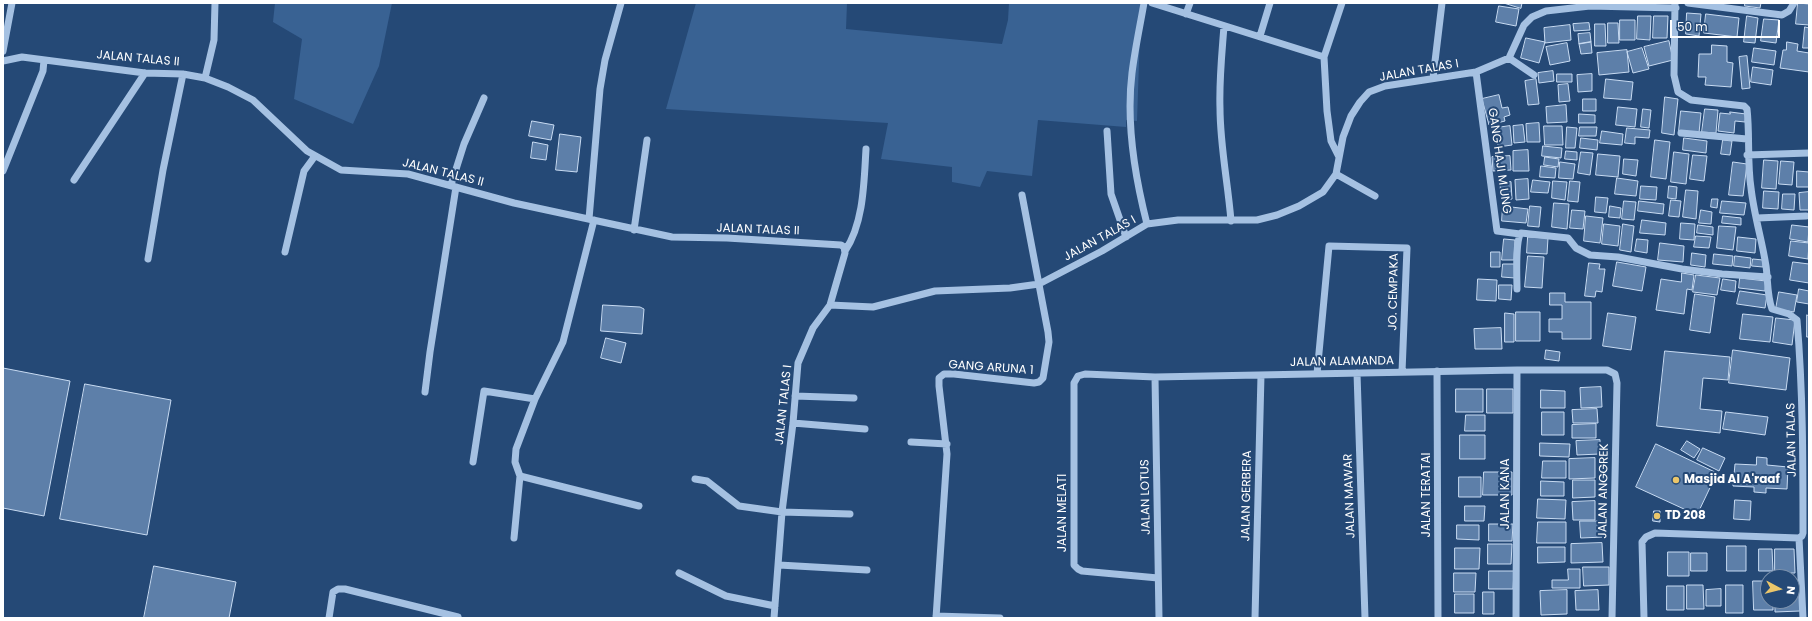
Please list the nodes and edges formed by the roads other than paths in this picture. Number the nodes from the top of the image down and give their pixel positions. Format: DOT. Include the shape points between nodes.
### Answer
graph roads {
  1 [pos="12,3"];
  2 [pos="215,3"];
  3 [pos="621,3"];
  4 [pos="1144,3"];
  5 [pos="1152,3"];
  6 [pos="1190,3"];
  7 [pos="1270,3"];
  8 [pos="1342,3"];
  9 [pos="1442,3"];
  10 [pos="1688,3"];
  11 [pos="1794,3"];
  12 [pos="1676,5"];
  13 [pos="1554,6"];
  14 [pos="1186,14"];
  15 [pos="1224,26"];
  16 [pos="1260,36"];
  17 [pos="3,51"];
  18 [pos="1324,57"];
  19 [pos="1509,58"];
  20 [pos="44,60"];
  21 [pos="3,61"];
  22 [pos="1476,72"];
  23 [pos="145,73"];
  24 [pos="183,74"];
  25 [pos="1534,75"];
  26 [pos="205,78"];
  27 [pos="1433,78"];
  28 [pos="484,98"];
  29 [pos="1107,131"];
  30 [pos="1681,133"];
  31 [pos="1747,139"];
  32 [pos="646,140"];
  33 [pos="866,149"];
  34 [pos="1809,153"];
  35 [pos="1747,155"];
  36 [pos="315,156"];
  37 [pos="1339,157"];
  38 [pos="3,171"];
  39 [pos="1336,174"];
  40 [pos="74,180"];
  41 [pos="453,186"];
  42 [pos="1022,195"];
  43 [pos="1375,196"];
  44 [pos="1806,216"];
  45 [pos="1757,218"];
  46 [pos="592,219"];
  47 [pos="1231,221"];
  48 [pos="1147,224"];
  49 [pos="634,230"];
  50 [pos="1520,234"];
  51 [pos="1126,237"];
  52 [pos="845,250"];
  53 [pos="285,252"];
  54 [pos="148,259"];
  55 [pos="1768,277"];
  56 [pos="1039,284"];
  57 [pos="1517,289"];
  58 [pos="830,306"];
  59 [pos="1517,370"];
  60 [pos="1607,370"];
  61 [pos="1437,371"];
  62 [pos="1402,372"];
  63 [pos="1356,373"];
  64 [pos="1317,374"];
  65 [pos="1261,375"];
  66 [pos="1078,376"];
  67 [pos="1156,377"];
  68 [pos="425,392"];
  69 [pos="795,396"];
  70 [pos="854,398"];
  71 [pos="535,399"];
  72 [pos="793,423"];
  73 [pos="865,429"];
  74 [pos="911,442"];
  75 [pos="1806,442"];
  76 [pos="946,444"];
  77 [pos="473,462"];
  78 [pos="520,476"];
  79 [pos="695,478"];
  80 [pos="639,506"];
  81 [pos="782,512"];
  82 [pos="850,514"];
  83 [pos="1806,523"];
  84 [pos="514,538"];
  85 [pos="1799,538"];
  86 [pos="779,565"];
  87 [pos="867,570"];
  88 [pos="679,573"];
  89 [pos="1158,578"];
  90 [pos="775,606"];
  91 [pos="458,617"];
  92 [pos="936,617"];
  93 [pos="328,618"];
  94 [pos="774,618"];
  95 [pos="1000,618"];
  96 [pos="1159,618"];
  97 [pos="1255,618"];
  98 [pos="1365,618"];
  99 [pos="1438,618"];
  100 [pos="1516,618"];
  101 [pos="1612,618"];
  102 [pos="1644,618"];
  103 [pos="1803,618"];
  1 -- 17 [label="street"];
  2 -- 26 [label="street" via="214,40"];
  3 -- 46 [label="street" via="604,60 600,89"];
  4 -- 48 [label="street" via="1132,74 1131,124 1136,179"];
  5 -- 14 [label="street"];
  6 -- 14 [label="street"];
  7 -- 16 [label="street"];
  8 -- 18 [label="street"];
  9 -- 27 [label="street"];
  10 -- 11 [label="street" via="1782,15 1789,11"];
  12 -- 13 [label="street"];
  12 -- 31 [label="street" via="1674,74 1678,92 1691,100 1744,106 1747,111"];
  13 -- 19 [label="street" via="1532,17 1524,25"];
  14 -- 15 [label="street"];
  15 -- 16 [label="street"];
  15 -- 47 [label="street" via="1220,67 1220,109 1222,151"];
  16 -- 18 [label="street"];
  18 -- 37 [label="street" via="1327,111 1332,141"];
  19 -- 22 [label="street, JALAN TALAS I"];
  19 -- 25 [label="street"];
  20 -- 21 [label="street, JALAN TALAS II" via="22,57"];
  20 -- 23 [label="street, JALAN TALAS II"];
  20 -- 38 [label="street" via="43,71"];
  22 -- 27 [label="street, JALAN TALAS I"];
  22 -- 50 [label="street, GANG HAJI M UNG" via="1497,231"];
  23 -- 24 [label="street, JALAN TALAS II"];
  23 -- 40 [label="street"];
  24 -- 26 [label="street, JALAN TALAS II"];
  24 -- 54 [label="street"];
  26 -- 36 [label="street, JALAN TALAS II" via="254,100"];
  27 -- 37 [label="street, JALAN TALAS I" via="1385,86 1369,92 1351,116 1343,136"];
  28 -- 41 [label="street" via="464,144"];
  29 -- 51 [label="street" via="1111,194"];
  30 -- 31 [label="street"];
  31 -- 35 [label="street"];
  32 -- 49 [label="street"];
  33 -- 52 [label="street" via="863,199 851,242"];
  34 -- 35 [label="street"];
  35 -- 45 [label="street"];
  36 -- 41 [label="street, JALAN TALAS II" via="341,170 408,174"];
  36 -- 53 [label="street" via="304,171"];
  37 -- 39 [label="street, JALAN TALAS I"];
  39 -- 43 [label="street"];
  39 -- 47 [label="street, JALAN TALAS I" via="1323,192 1299,206 1257,220"];
  41 -- 46 [label="street, JALAN TALAS II" via="514,203"];
  41 -- 68 [label="street"];
  42 -- 56 [label="street"];
  44 -- 45 [label="street"];
  45 -- 55 [label="street"];
  46 -- 49 [label="street, JALAN TALAS II"];
  46 -- 71 [label="street" via="563,342"];
  47 -- 48 [label="street, JALAN TALAS I" via="1178,220"];
  48 -- 51 [label="street, JALAN TALAS I"];
  49 -- 52 [label="street, JALAN TALAS II" via="672,237 841,245"];
  50 -- 55 [label="street" via="1568,238 1576,248 1590,255 1618,257 1689,270"];
  50 -- 57 [label="street"];
  51 -- 56 [label="street, JALAN TALAS I"];
  52 -- 58 [label="street"];
  55 -- 75 [label="street, JALAN TALAS" via="1772,309 1789,314 1797,320 1804,356"];
  56 -- 58 [label="street, JALAN TALAS I" via="1010,288 935,291 873,307"];
  56 -- 76 [label="street, GANG ARUNA 1" via="1049,342 1043,378 1034,383 954,374 941,376 938,382"];
  58 -- 69 [label="street, JALAN TALAS I" via="813,328 798,363"];
  59 -- 60 [label="street, JALAN ALAMANDA"];
  59 -- 61 [label="street, JALAN ALAMANDA"];
  59 -- 100 [label="street, JALAN KANA"];
  60 -- 101 [label="street, JALAN ANGGREK" via="1615,374 1617,383"];
  61 -- 62 [label="street, JALAN ALAMANDA"];
  61 -- 99 [label="street, JALAN TERATAI"];
  62 -- 63 [label="street, JALAN ALAMANDA"];
  62 -- 64 [label="street, JO. CEMPAKA" via="1407,248 1329,246"];
  63 -- 64 [label="street, JALAN ALAMANDA"];
  63 -- 98 [label="street, JALAN MAWAR"];
  64 -- 65 [label="street, JALAN ALAMANDA"];
  65 -- 67 [label="street, JALAN ALAMANDA"];
  65 -- 97 [label="street, JALAN GERBERA"];
  66 -- 67 [label="street, JALAN ALAMANDA" via="1085,374"];
  66 -- 89 [label="street, JALAN MELATI" via="1074,383 1074,565 1082,571"];
  67 -- 89 [label="street, JALAN LOTUS"];
  69 -- 70 [label="street"];
  69 -- 72 [label="street, JALAN TALAS I"];
  71 -- 77 [label="street" via="484,391"];
  71 -- 78 [label="street" via="515,455"];
  72 -- 73 [label="street"];
  72 -- 81 [label="street, JALAN TALAS I"];
  74 -- 76 [label="street"];
  75 -- 83 [label="street, JALAN TALAS"];
  76 -- 92 [label="street, GANG ARUNA 1"];
  78 -- 80 [label="street"];
  78 -- 84 [label="street"];
  79 -- 81 [label="street" via="707,482 739,506"];
  81 -- 82 [label="street"];
  81 -- 86 [label="street, JALAN TALAS I"];
  83 -- 85 [label="street, JALAN TALAS"];
  85 -- 102 [label="street" via="1655,533 1646,537 1642,542"];
  85 -- 103 [label="street, JALAN TALAS"];
  86 -- 87 [label="street"];
  86 -- 90 [label="street, JALAN TALAS I"];
  88 -- 90 [label="street" via="726,596"];
  89 -- 96 [label="street, JALAN LOTUS"];
  90 -- 94 [label="street, JALAN TALAS I"];
  91 -- 93 [label="street" via="338,589 334,592"];
  92 -- 95 [label="street"];
}
